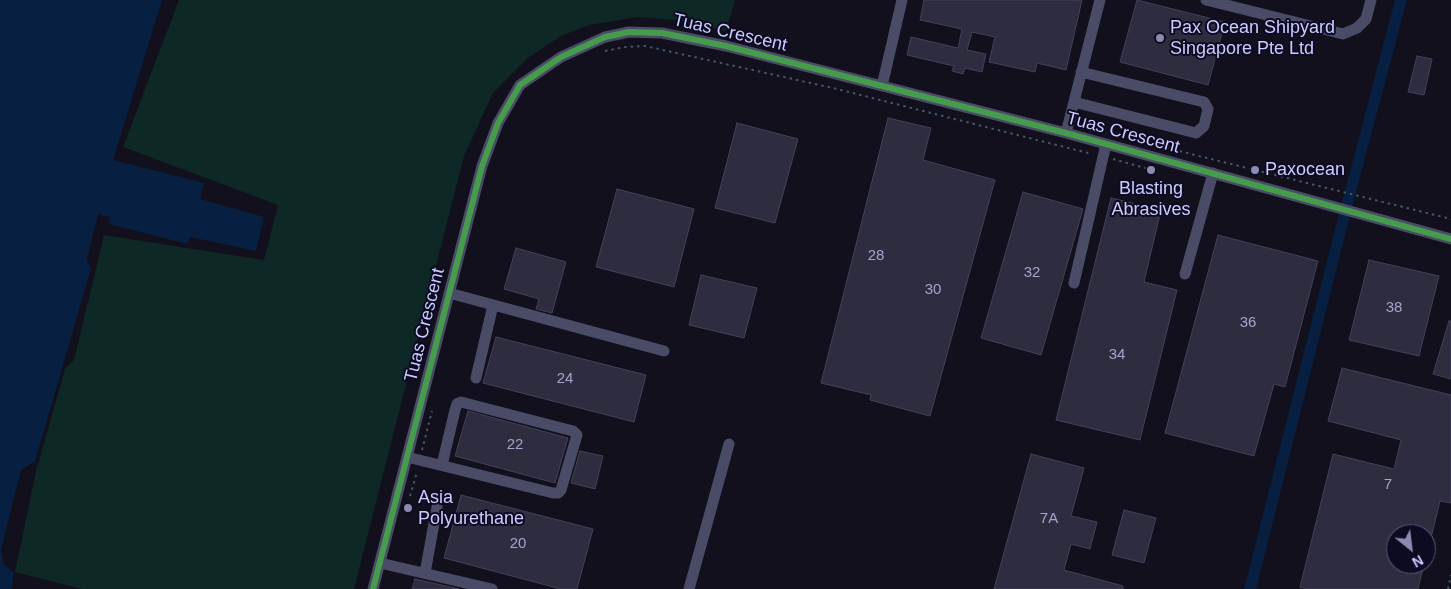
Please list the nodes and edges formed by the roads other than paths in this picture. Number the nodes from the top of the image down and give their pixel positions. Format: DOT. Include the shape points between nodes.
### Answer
graph roads {
  1 [pos="902,0"];
  2 [pos="1100,0"];
  3 [pos="1206,0"];
  4 [pos="1372,0"];
  5 [pos="1239,4"];
  6 [pos="1081,72"];
  7 [pos="882,86"];
  8 [pos="1074,102"];
  9 [pos="1066,133"];
  10 [pos="1106,144"];
  11 [pos="1213,173"];
  12 [pos="1451,239"];
  13 [pos="1185,274"];
  14 [pos="1074,283"];
  15 [pos="449,293"];
  16 [pos="493,305"];
  17 [pos="664,351"];
  18 [pos="476,378"];
  19 [pos="728,444"];
  20 [pos="402,463"];
  21 [pos="442,465"];
  22 [pos="437,507"];
  23 [pos="380,563"];
  24 [pos="424,573"];
  25 [pos="373,589"];
  26 [pos="492,589"];
  27 [pos="689,589"];
  1 -- 7 [label="street"];
  2 -- 6 [label="street"];
  3 -- 5 [label="street"];
  4 -- 5 [label="street" via="1366,19 1357,28 1343,34"];
  6 -- 8 [label="street"];
  6 -- 8 [label="street" via="1204,102 1208,109 1204,126 1196,133"];
  7 -- 9 [label="street, Tuas Crescent"];
  7 -- 15 [label="street, Tuas Crescent" via="662,33 629,32 605,37 561,57 520,85 498,123 482,166"];
  8 -- 9 [label="street"];
  9 -- 10 [label="street, Tuas Crescent"];
  10 -- 11 [label="street, Tuas Crescent"];
  10 -- 14 [label="street"];
  11 -- 12 [label="street, Tuas Crescent"];
  11 -- 13 [label="street"];
  15 -- 16 [label="street"];
  15 -- 20 [label="street, Tuas Crescent"];
  16 -- 17 [label="street"];
  16 -- 18 [label="street"];
  19 -- 27 [label="street"];
  20 -- 21 [label="street" via="420,460"];
  20 -- 23 [label="street, Tuas Crescent"];
  21 -- 21 [label="street" via="558,493 577,435 573,431 461,402 455,410"];
  22 -- 24 [label="street"];
  23 -- 24 [label="street"];
  23 -- 25 [label="street, Tuas Crescent"];
  24 -- 26 [label="street"];
}
